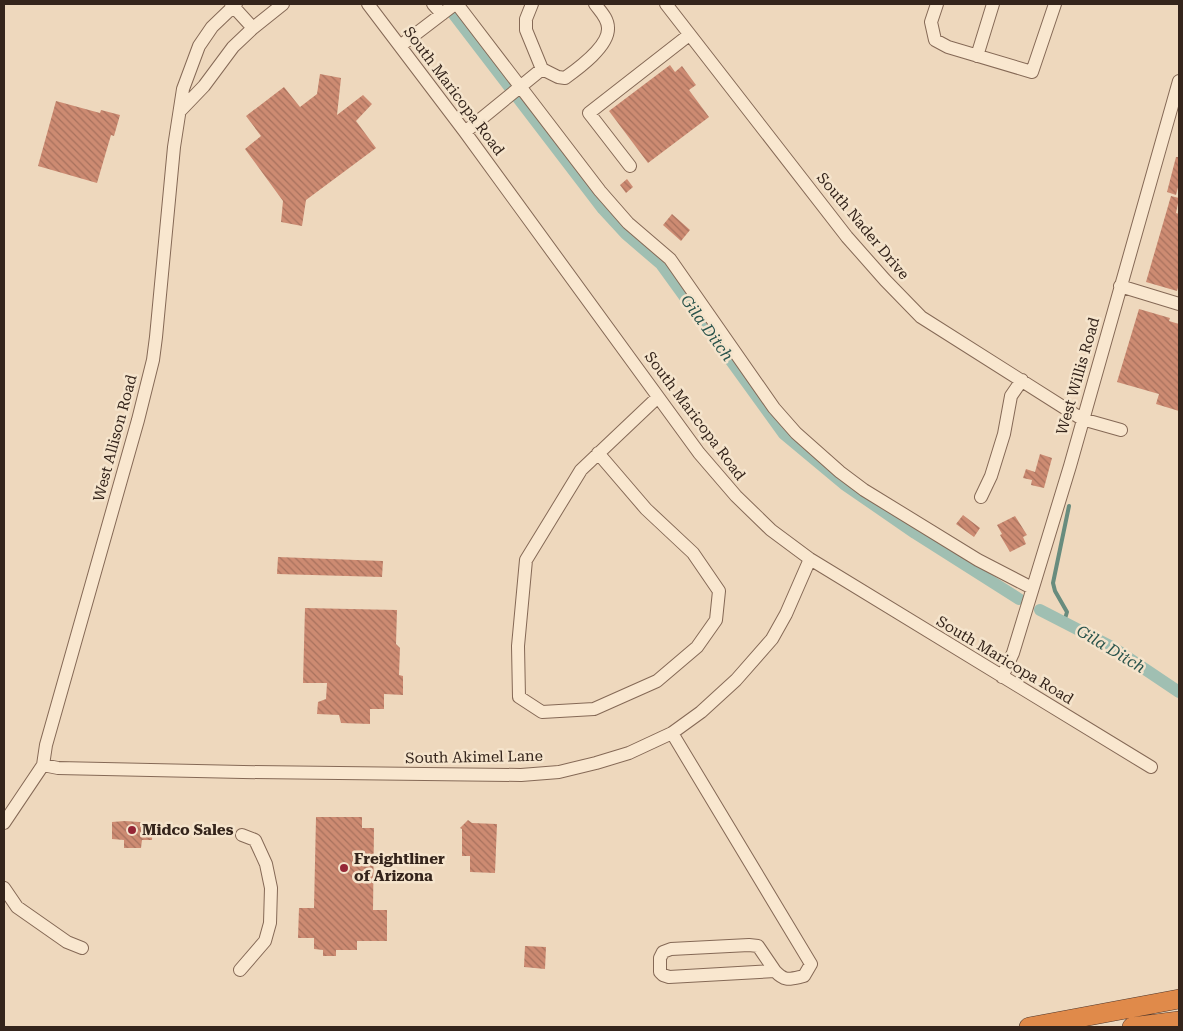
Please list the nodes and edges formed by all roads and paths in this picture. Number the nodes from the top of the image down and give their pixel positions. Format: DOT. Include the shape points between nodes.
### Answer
graph roads {
  1 [pos="234,4"];
  2 [pos="283,4"];
  3 [pos="368,4"];
  4 [pos="434,4"];
  5 [pos="456,4"];
  6 [pos="532,4"];
  7 [pos="595,4"];
  8 [pos="937,4"];
  9 [pos="993,4"];
  10 [pos="1055,4"];
  11 [pos="669,5"];
  12 [pos="442,14"];
  13 [pos="253,28"];
  14 [pos="689,35"];
  15 [pos="400,46"];
  16 [pos="977,56"];
  17 [pos="542,69"];
  18 [pos="521,87"];
  19 [pos="1178,87"];
  20 [pos="180,111"];
  21 [pos="465,132"];
  22 [pos="630,166"];
  23 [pos="1120,286"];
  24 [pos="1179,304"];
  25 [pos="1022,380"];
  26 [pos="658,397"];
  27 [pos="1082,419"];
  28 [pos="1121,430"];
  29 [pos="598,454"];
  30 [pos="981,497"];
  31 [pos="810,559"];
  32 [pos="1032,588"];
  33 [pos="1002,677"];
  34 [pos="672,733"];
  35 [pos="43,765"];
  36 [pos="1152,767"];
  37 [pos="4,823"];
  38 [pos="242,835"];
  39 [pos="4,888"];
  40 [pos="82,948"];
  41 [pos="240,970"];
  42 [pos="775,971"];
  43 [pos="1179,999"];
  44 [pos="1179,1021"];
  45 [pos="1028,1027"];
  46 [pos="1132,1027"];
  1 -- 13 [label="street"];
  1 -- 20 [label="street, West Allison Road" via="199,46 186,76"];
  2 -- 13 [label="street"];
  3 -- 15 [label="street, South Maricopa Road"];
  4 -- 12 [label="street"];
  5 -- 12 [label="street"];
  5 -- 18 [label="street"];
  6 -- 17 [label="street" via="526,30"];
  7 -- 17 [label="street" via="606,19 608,29 599,49 565,78"];
  8 -- 16 [label="street" via="931,22 935,40"];
  9 -- 16 [label="street"];
  10 -- 16 [label="street" via="1032,72"];
  11 -- 14 [label="street, South Nader Drive"];
  12 -- 15 [label="street"];
  13 -- 20 [label="street"];
  14 -- 22 [label="street" via="589,113"];
  14 -- 25 [label="street, South Nader Drive" via="885,280 921,317"];
  15 -- 21 [label="street, South Maricopa Road"];
  17 -- 18 [label="street"];
  18 -- 21 [label="street"];
  18 -- 32 [label="street" via="612,205 670,259 774,408 796,433 864,490 978,560"];
  19 -- 23 [label="street, West Willis Road"];
  20 -- 35 [label="street, West Allison Road" via="153,360"];
  21 -- 26 [label="street, South Maricopa Road"];
  23 -- 24 [label="street"];
  23 -- 27 [label="street, West Willis Road"];
  25 -- 27 [label="street, South Nader Drive"];
  25 -- 30 [label="street" via="1011,396 1004,434"];
  26 -- 29 [label="street"];
  26 -- 31 [label="street, South Maricopa Road" via="736,496 771,530"];
  27 -- 28 [label="street, South Nader Drive"];
  27 -- 32 [label="street, West Willis Road"];
  29 -- 29 [label="street" via="581,470 526,560 518,646 519,697 542,712 594,709 657,681 697,648 716,620 719,591 693,553 646,509"];
  31 -- 33 [label="street, South Maricopa Road"];
  31 -- 34 [label="street, South Akimel Lane" via="772,639 736,680"];
  32 -- 33 [label="street, West Willis Road" via="1013,654"];
  33 -- 36 [label="street, South Maricopa Road"];
  34 -- 35 [label="street, South Akimel Lane" via="629,753 596,763 559,772 521,775 233,772"];
  34 -- 42 [label="street" via="811,964 804,976 789,980"];
  35 -- 37 [label="street"];
  38 -- 41 [label="street" via="255,840 266,864 271,888 270,923 265,941"];
  39 -- 40 [label="street" via="17,907 67,942"];
  42 -- 42 [label="street" via="669,977 660,972 660,958 663,952 671,950 758,946"];
  43 -- 45 [label="highway"];
  44 -- 46 [label="highway"];
}
